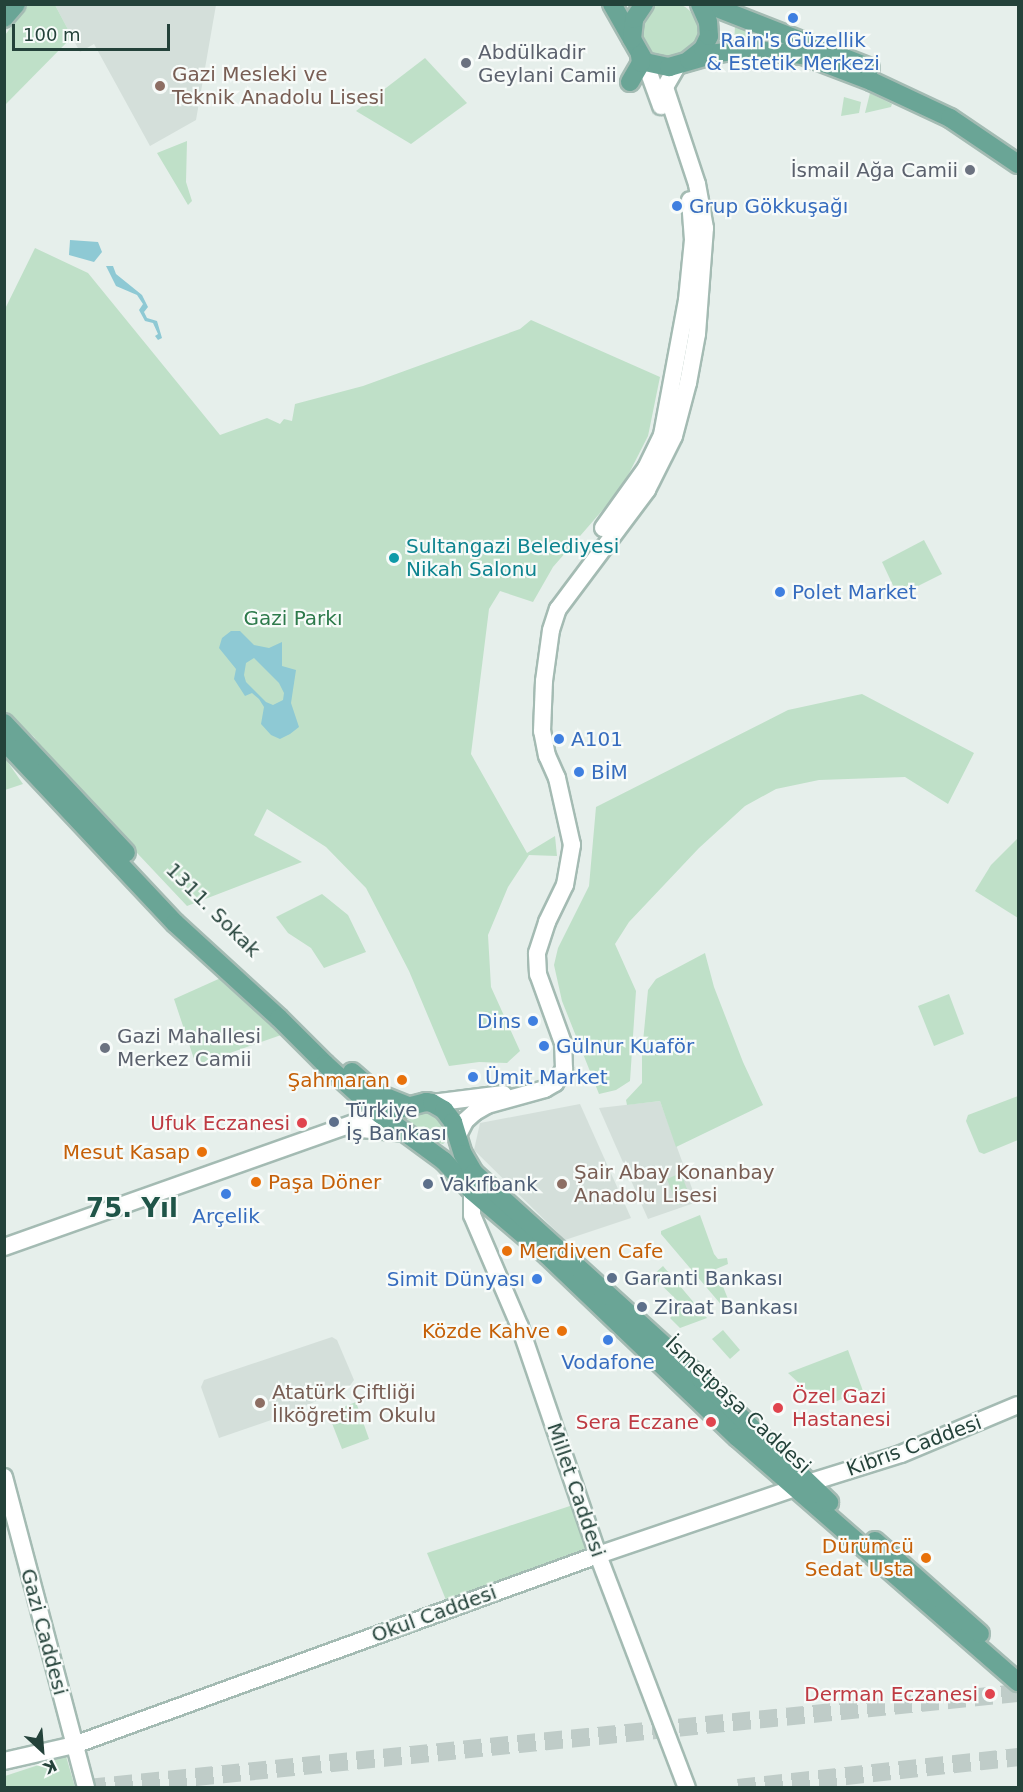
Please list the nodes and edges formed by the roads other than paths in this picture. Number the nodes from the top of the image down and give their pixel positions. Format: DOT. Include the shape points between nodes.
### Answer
graph roads {
  1 [pos="16,4"];
  2 [pos="638,4"];
  3 [pos="644,4"];
  4 [pos="700,4"];
  5 [pos="707,4"];
  6 [pos="612,5"];
  7 [pos="4,18"];
  8 [pos="632,39"];
  9 [pos="642,59"];
  10 [pos="681,65"];
  11 [pos="630,82"];
  12 [pos="1018,150"];
  13 [pos="1018,164"];
  14 [pos="4,723"];
  15 [pos="4,741"];
  16 [pos="565,808"];
  17 [pos="180,920"];
  18 [pos="516,1096"];
  19 [pos="432,1103"];
  20 [pos="409,1106"];
  21 [pos="380,1114"];
  22 [pos="343,1128"];
  23 [pos="405,1133"];
  24 [pos="458,1135"];
  25 [pos="435,1154"];
  26 [pos="472,1191"];
  27 [pos="4,1247"];
  28 [pos="1018,1406"];
  29 [pos="4,1476"];
  30 [pos="801,1486"];
  31 [pos="598,1555"];
  32 [pos="1009,1665"];
  33 [pos="1018,1682"];
  34 [pos="74,1745"];
  35 [pos="4,1761"];
  36 [pos="86,1788"];
  37 [pos="687,1788"];
  1 -- 7 [label="main road"];
  2 -- 6 [label="main road" via="625,11"];
  3 -- 8 [label="main road" via="634,19"];
  4 -- 10 [label="main road" via="708,21 709,36 703,49"];
  5 -- 12 [label="main road" via="904,83 967,115"];
  6 -- 8 [label="main road"];
  8 -- 9 [label="main road"];
  9 -- 10 [label="main road" via="661,67"];
  9 -- 11 [label="main road"];
  9 -- 16 [label="street" via="669,126 690,200 693,240 687,300 662,435 646,468 570,572 545,625 536,692 536,734 543,762"];
  10 -- 13 [label="main road" via="746,49 803,55 950,118"];
  10 -- 16 [label="street" via="665,87 697,184 705,228 697,334 674,436 664,458 646,490 558,609 551,630 542,731"];
  14 -- 17 [label="main road, 1311. Sokak"];
  15 -- 17 [label="main road, 1311. Sokak"];
  16 -- 18 [label="street" via="572,845 571,864 537,953 538,974 563,1043 564,1069 555,1083 545,1089"];
  17 -- 20 [label="main road, 1311. Sokak" via="376,1093"];
  17 -- 21 [label="main road, 1311. Sokak"];
  18 -- 19 [label="street" via="499,1094"];
  18 -- 24 [label="street" via="475,1112"];
  19 -- 20 [label="main road"];
  19 -- 24 [label="main road, İsmetpaşa Caddesi" via="444,1110"];
  20 -- 21 [label="main road"];
  21 -- 22 [label="street"];
  21 -- 23 [label="main road, 1311. Sokak"];
  22 -- 23 [label="street"];
  22 -- 27 [label="street"];
  23 -- 25 [label="main road, İsmetpaşa Caddesi"];
  24 -- 25 [label="main road" via="452,1147"];
  24 -- 30 [label="main road, İsmetpaşa Caddesi" via="474,1173 701,1379"];
  25 -- 26 [label="main road, İsmetpaşa Caddesi"];
  26 -- 30 [label="main road, İsmetpaşa Caddesi" via="548,1256 640,1346"];
  26 -- 31 [label="street, Millet Caddesi" via="472,1215 519,1327"];
  28 -- 30 [label="street, Kıbrıs Caddesi" via="902,1454"];
  29 -- 34 [label="street, Gazi Caddesi"];
  30 -- 31 [label="street, Okul Caddesi"];
  30 -- 32 [label="main road, İsmetpaşa Caddesi"];
  31 -- 34 [label="street, Okul Caddesi"];
  31 -- 37 [label="street, Millet Caddesi"];
  32 -- 33 [label="main road, İsmetpaşa Caddesi"];
  34 -- 35 [label="street, Okul Caddesi"];
  34 -- 36 [label="street, Gazi Caddesi"];
}
